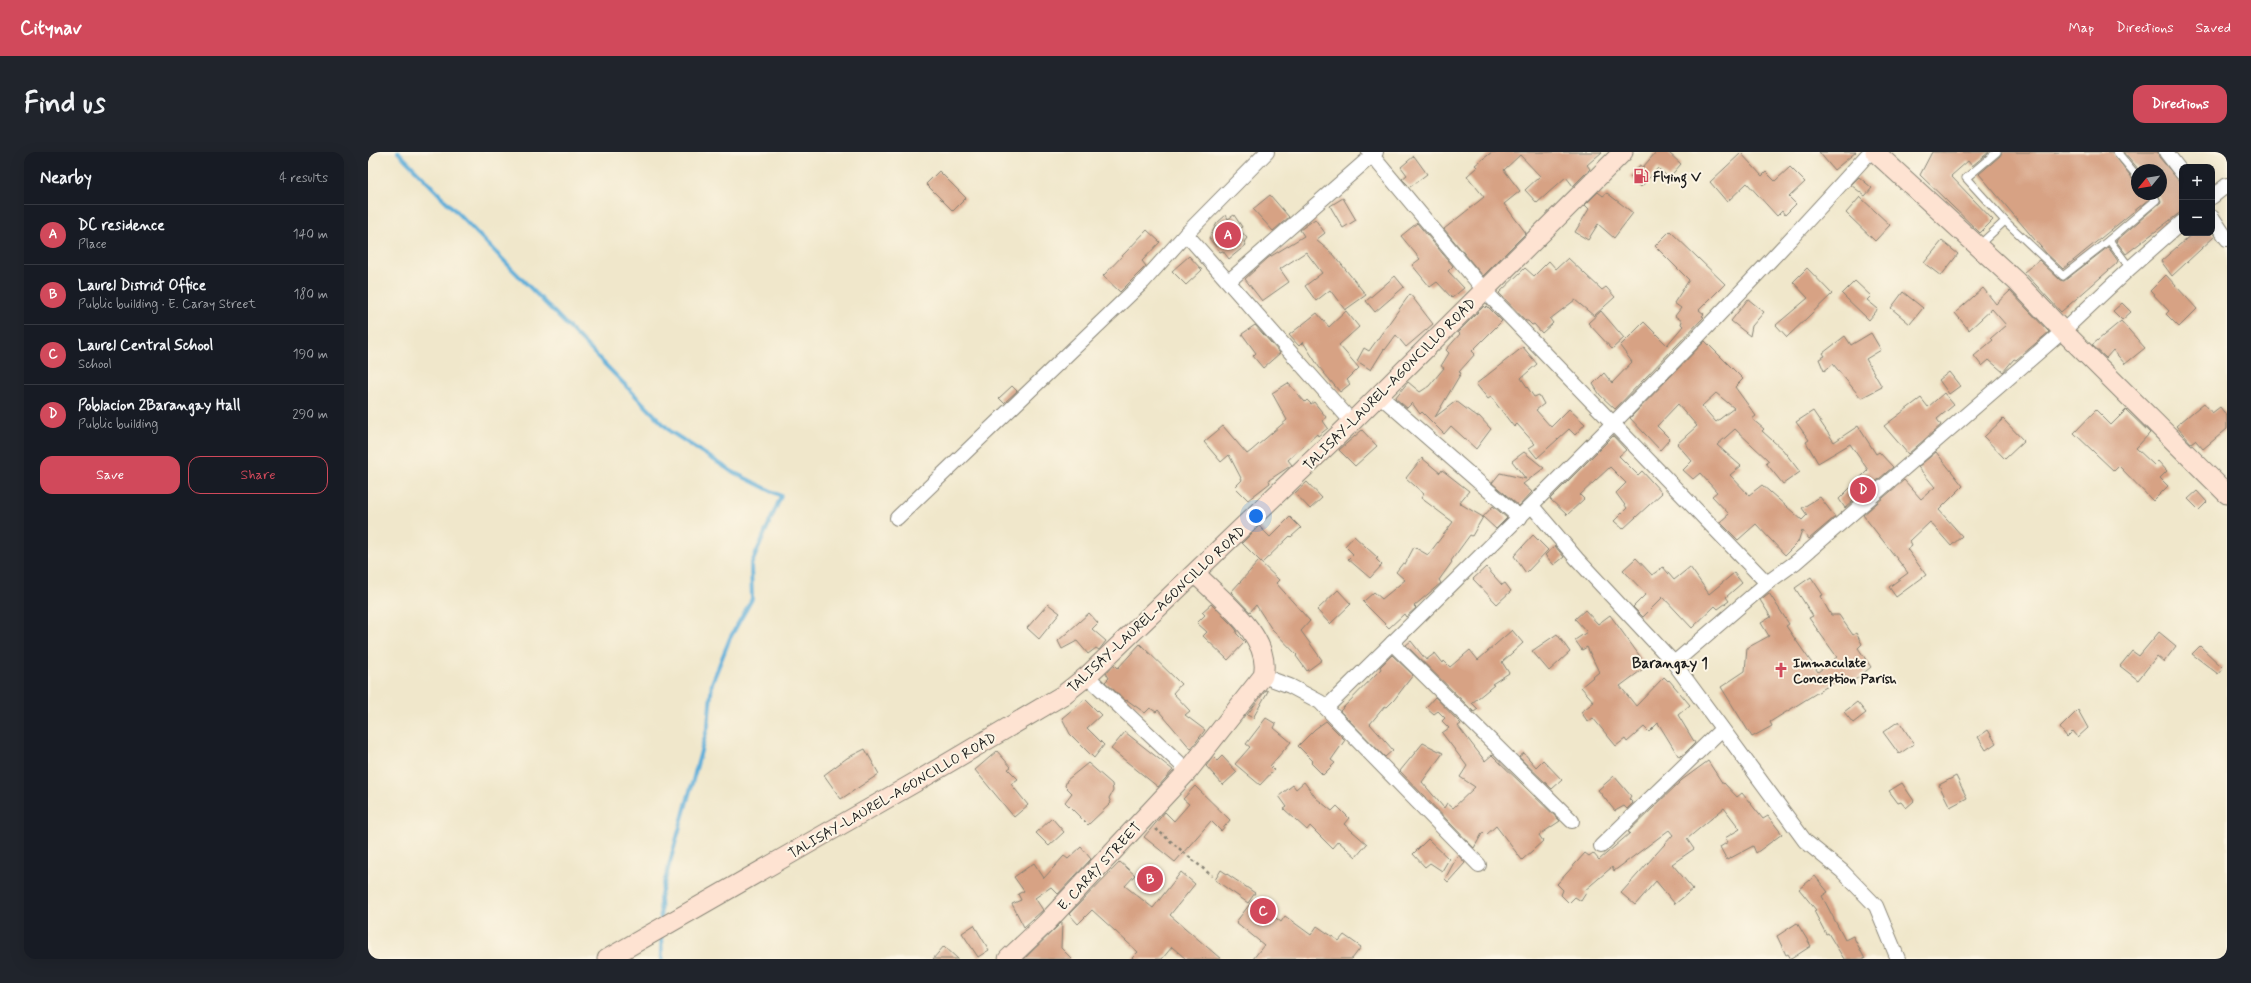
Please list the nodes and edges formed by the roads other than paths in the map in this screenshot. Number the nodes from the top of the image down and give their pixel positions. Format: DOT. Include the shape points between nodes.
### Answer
graph roads {
  1 [pos="1267,152"];
  2 [pos="1623,152"];
  3 [pos="1870,152"];
  4 [pos="1875,152"];
  5 [pos="1997,152"];
  6 [pos="2117,152"];
  7 [pos="2166,152"];
  8 [pos="1372,153"];
  9 [pos="2131,169"];
  10 [pos="2179,170"];
  11 [pos="2227,185"];
  12 [pos="2215,195"];
  13 [pos="2156,200"];
  14 [pos="2005,221"];
  15 [pos="2215,221"];
  16 [pos="2179,225"];
  17 [pos="1186,234"];
  18 [pos="2227,239"];
  19 [pos="2109,240"];
  20 [pos="1978,246"];
  21 [pos="2130,268"];
  22 [pos="1229,281"];
  23 [pos="1484,290"];
  24 [pos="2063,332"];
  25 [pos="1380,395"];
  26 [pos="1352,422"];
  27 [pos="1613,424"];
  28 [pos="2227,494"];
  29 [pos="1532,506"];
  30 [pos="897,518"];
  31 [pos="1520,518"];
  32 [pos="1196,574"];
  33 [pos="1767,583"];
  34 [pos="1392,643"];
  35 [pos="1674,663"];
  36 [pos="1087,676"];
  37 [pos="1263,676"];
  38 [pos="1326,708"];
  39 [pos="1722,729"];
  40 [pos="1188,770"];
  41 [pos="1572,821"];
  42 [pos="1601,846"];
  43 [pos="1479,865"];
  44 [pos="607,959"];
  45 [pos="1008,959"];
  46 [pos="1898,959"];
  1 -- 17 [label="street"];
  2 -- 23 [label="main road, TALISAY-LAUREL-AGONCILLO ROAD"];
  3 -- 27 [label="street" via="1778,255"];
  4 -- 20 [label="main road"];
  5 -- 14 [label="lane" via="1966,178"];
  6 -- 9 [label="lane"];
  7 -- 10 [label="street"];
  8 -- 22 [label="street"];
  8 -- 23 [label="street"];
  11 -- 12 [label="street"];
  13 -- 19 [label="lane"];
  14 -- 19 [label="lane" via="2063,276"];
  14 -- 20 [label="lane"];
  15 -- 18 [label="street"];
  16 -- 21 [label="street"];
  17 -- 22 [label="street"];
  17 -- 30 [label="street" via="1143,282"];
  19 -- 21 [label="lane"];
  20 -- 24 [label="main road" via="2017,282"];
  21 -- 24 [label="street"];
  22 -- 26 [label="street"];
  23 -- 25 [label="main road, TALISAY-LAUREL-AGONCILLO ROAD"];
  23 -- 27 [label="street"];
  24 -- 28 [label="main road"];
  24 -- 33 [label="street" via="1796,562"];
  25 -- 26 [label="main road, TALISAY-LAUREL-AGONCILLO ROAD"];
  25 -- 31 [label="street"];
  26 -- 32 [label="main road, TALISAY-LAUREL-AGONCILLO ROAD"];
  27 -- 29 [label="street"];
  27 -- 33 [label="street"];
  29 -- 31 [label="street"];
  29 -- 35 [label="street"];
  31 -- 34 [label="street"];
  32 -- 36 [label="main road, TALISAY-LAUREL-AGONCILLO ROAD"];
  32 -- 37 [label="main road" via="1253,631 1264,658"];
  33 -- 35 [label="street"];
  34 -- 38 [label="street"];
  34 -- 41 [label="street"];
  35 -- 39 [label="street"];
  36 -- 40 [label="street"];
  36 -- 44 [label="main road, TALISAY-LAUREL-AGONCILLO ROAD" via="1063,695"];
  37 -- 38 [label="street" via="1290,686"];
  37 -- 40 [label="main road, E. CARAY STREET"];
  38 -- 43 [label="street"];
  39 -- 42 [label="street"];
  39 -- 46 [label="street" via="1805,841 1842,871 1876,906"];
  40 -- 45 [label="main road, E. CARAY STREET" via="1046,923"];
}
